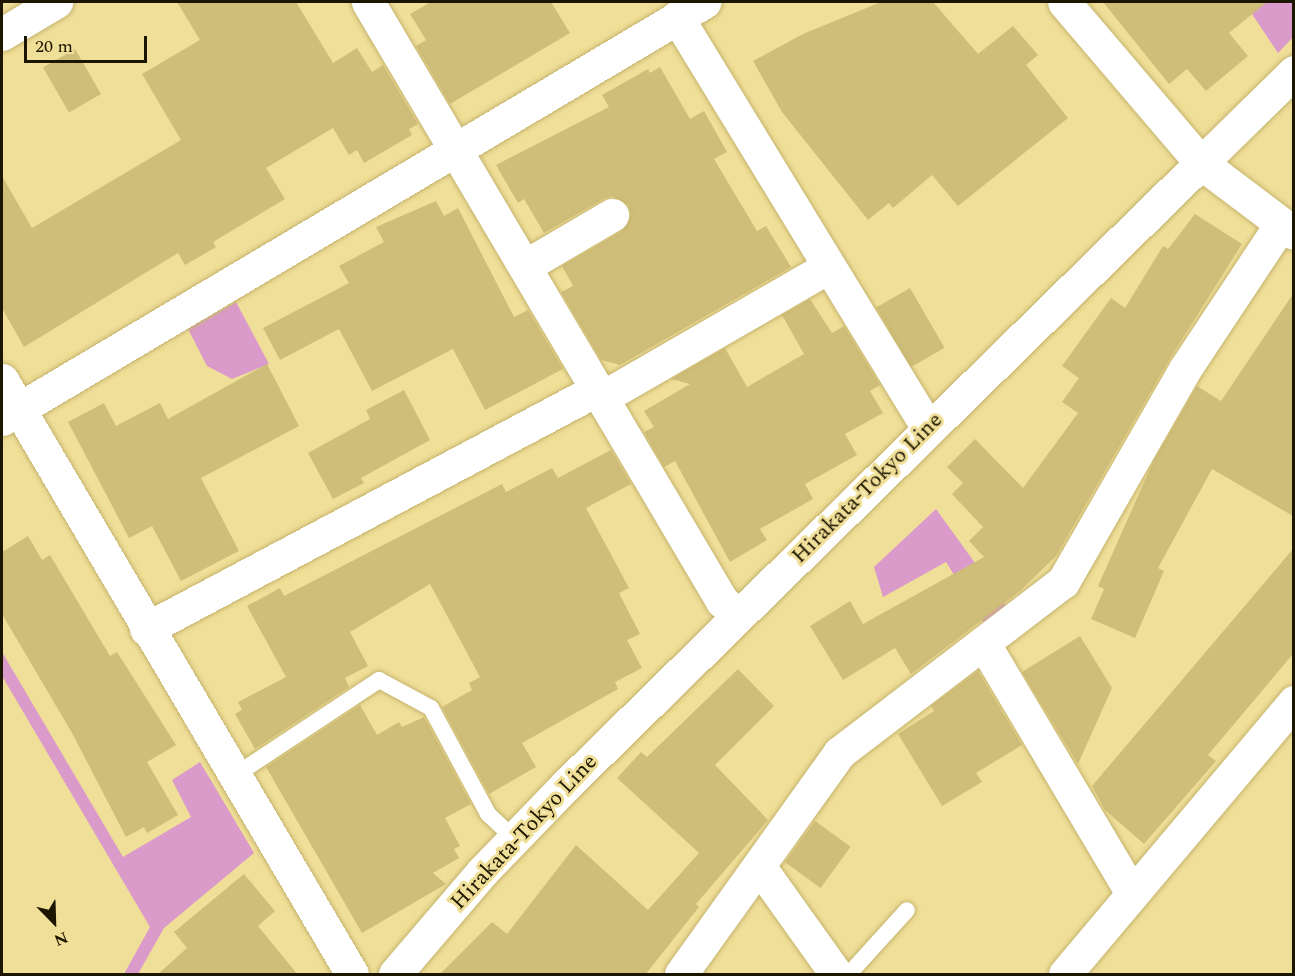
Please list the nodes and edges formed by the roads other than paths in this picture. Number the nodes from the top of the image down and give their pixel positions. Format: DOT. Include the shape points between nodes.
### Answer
graph roads {
  1 [pos="56,2"];
  2 [pos="368,2"];
  3 [pos="1064,2"];
  4 [pos="690,9"];
  5 [pos="2,34"];
  6 [pos="1293,72"];
  7 [pos="456,149"];
  8 [pos="1201,163"];
  9 [pos="612,215"];
  10 [pos="1287,228"];
  11 [pos="525,266"];
  12 [pos="826,268"];
  13 [pos="2,380"];
  14 [pos="600,393"];
  15 [pos="10,414"];
  16 [pos="928,428"];
  17 [pos="738,615"];
  18 [pos="146,629"];
  19 [pos="984,644"];
  20 [pos="1293,702"];
  21 [pos="234,776"];
  22 [pos="514,838"];
  23 [pos="759,866"];
  24 [pos="1132,893"];
  25 [pos="906,910"];
  26 [pos="1081,969"];
  27 [pos="352,975"];
  28 [pos="395,975"];
  29 [pos="681,975"];
  30 [pos="836,975"];
  31 [pos="849,975"];
  1 -- 5 [label="street"];
  2 -- 7 [label="street"];
  3 -- 8 [label="street"];
  4 -- 7 [label="street"];
  4 -- 12 [label="street"];
  6 -- 8 [label="street, Hirakata-Tokyo Line"];
  7 -- 11 [label="street"];
  7 -- 15 [label="street"];
  8 -- 10 [label="street"];
  8 -- 16 [label="street, Hirakata-Tokyo Line"];
  9 -- 11 [label="street"];
  10 -- 19 [label="street" via="1185,369 1063,582"];
  11 -- 14 [label="street"];
  12 -- 14 [label="street"];
  12 -- 16 [label="street"];
  13 -- 15 [label="street"];
  14 -- 17 [label="street" via="722,601"];
  14 -- 18 [label="street"];
  15 -- 18 [label="street"];
  16 -- 17 [label="street, Hirakata-Tokyo Line"];
  17 -- 22 [label="street, Hirakata-Tokyo Line"];
  18 -- 21 [label="street"];
  19 -- 23 [label="street" via="839,753"];
  19 -- 24 [label="street"];
  20 -- 24 [label="street"];
  21 -- 22 [label="lane" via="379,680 431,708 488,814"];
  21 -- 27 [label="street"];
  22 -- 28 [label="street, Hirakata-Tokyo Line"];
  23 -- 29 [label="street"];
  23 -- 30 [label="street"];
  24 -- 26 [label="street"];
  25 -- 31 [label="lane"];
}
